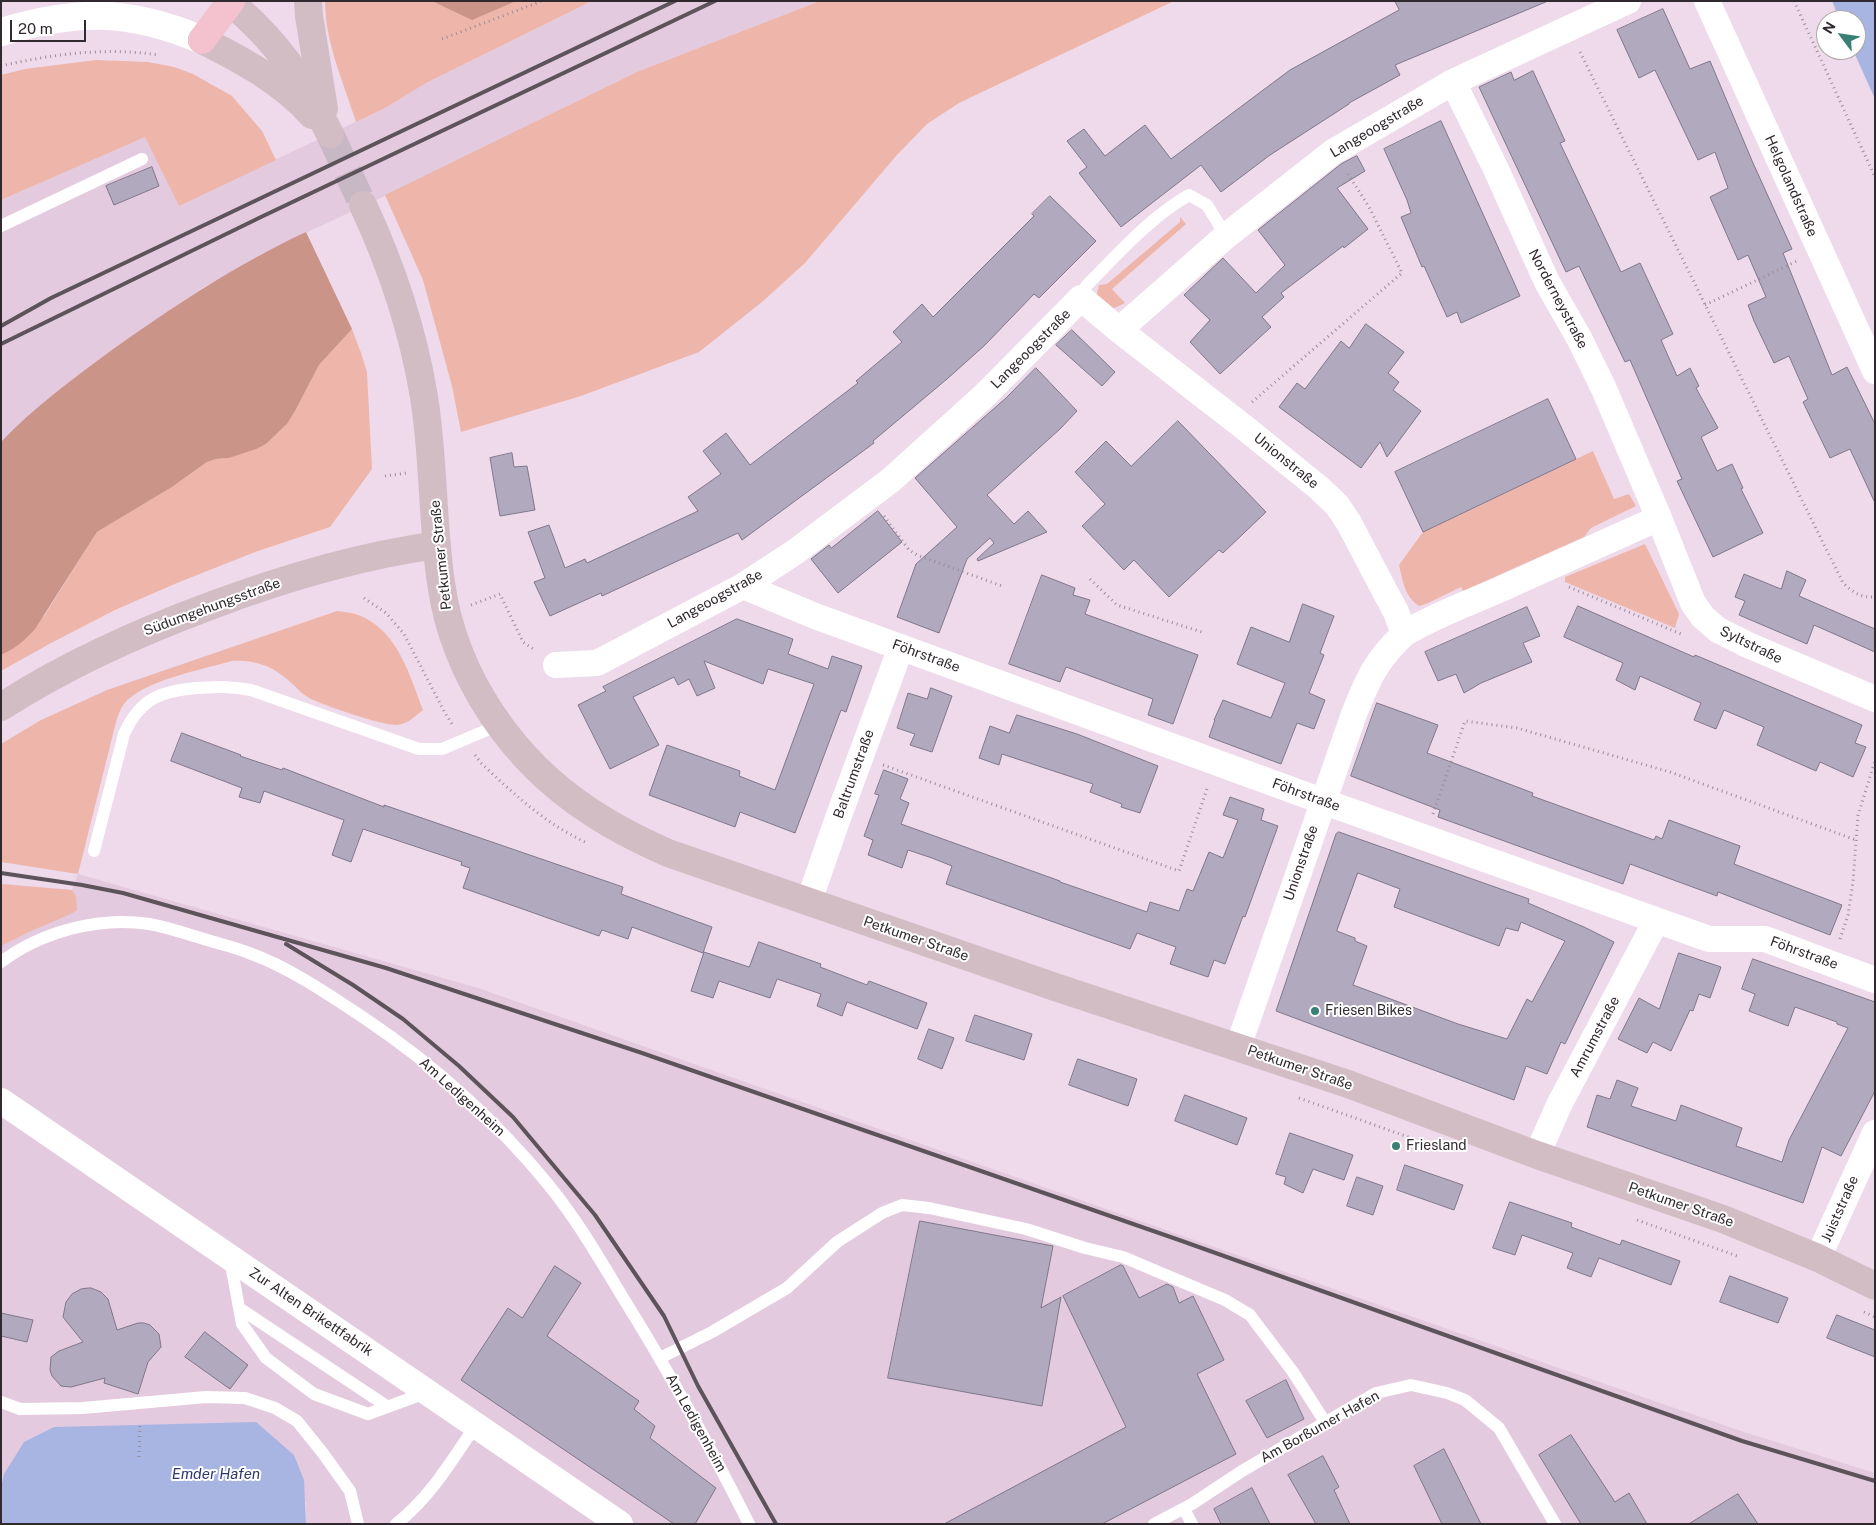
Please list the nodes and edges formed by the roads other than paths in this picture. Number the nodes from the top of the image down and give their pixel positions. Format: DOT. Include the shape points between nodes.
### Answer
graph roads {
  1 [pos="230,1"];
  2 [pos="308,1"];
  3 [pos="1628,1"];
  4 [pos="1708,1"];
  5 [pos="1,32"];
  6 [pos="202,40"];
  7 [pos="1453,82"];
  8 [pos="330,134"];
  9 [pos="142,159"];
  10 [pos="364,205"];
  11 [pos="1,226"];
  12 [pos="1226,236"];
  13 [pos="1081,298"];
  14 [pos="1119,330"];
  15 [pos="1875,371"];
  16 [pos="1659,518"];
  17 [pos="437,545"];
  18 [pos="743,586"];
  19 [pos="1404,634"];
  20 [pos="901,647"];
  21 [pos="556,665"];
  22 [pos="1875,699"];
  23 [pos="1,707"];
  24 [pos="499,726"];
  25 [pos="1322,802"];
  26 [pos="94,851"];
  27 [pos="809,902"];
  28 [pos="1656,921"];
  29 [pos="1,962"];
  30 [pos="1875,980"];
  31 [pos="1238,1047"];
  32 [pos="1,1101"];
  33 [pos="1875,1134"];
  34 [pos="1537,1155"];
  35 [pos="229,1255"];
  36 [pos="1818,1258"];
  37 [pos="1875,1286"];
  38 [pos="239,1308"];
  39 [pos="660,1358"];
  40 [pos="428,1392"];
  41 [pos="1,1402"];
  42 [pos="388,1407"];
  43 [pos="1326,1422"];
  44 [pos="476,1425"];
  45 [pos="1184,1508"];
  46 [pos="358,1524"];
  47 [pos="396,1524"];
  48 [pos="620,1524"];
  49 [pos="749,1524"];
  50 [pos="1154,1524"];
  51 [pos="1192,1524"];
  52 [pos="1555,1524"];
  1 -- 6 [label="main road"];
  1 -- 8 [label="main road" via="283,54"];
  2 -- 8 [label="main road"];
  3 -- 7 [label="street, Langeoogstraße"];
  4 -- 15 [label="street, Helgolandstraße"];
  5 -- 6 [label="street" via="70,17 118,16 167,26"];
  6 -- 8 [label="main road" via="286,91"];
  7 -- 12 [label="street, Langeoogstraße" via="1334,152"];
  7 -- 16 [label="street, Norderneystraße" via="1547,282 1604,389"];
  9 -- 11 [label="lane"];
  10 -- 17 [label="main road, Petkumer Straße" via="406,314 416,357 430,442"];
  12 -- 13 [label="lane" via="1206,205 1189,195 1148,224 1086,286"];
  12 -- 14 [label="street, Langeoogstraße"];
  13 -- 14 [label="street, Langeoogstraße"];
  13 -- 18 [label="street, Langeoogstraße" via="984,396 891,480 795,552"];
  14 -- 19 [label="street, Unionstraße" via="1320,488 1337,505"];
  16 -- 19 [label="street, Unionstraße"];
  16 -- 22 [label="street, Syltstraße" via="1693,603 1718,630"];
  17 -- 23 [label="main road, Südumgehungsstraße" via="359,558 250,591 130,637 76,663"];
  17 -- 24 [label="main road, Petkumer Straße" via="447,614 467,672"];
  18 -- 20 [label="street, Föhrstraße"];
  18 -- 21 [label="street, Langeoogstraße" via="597,663"];
  19 -- 25 [label="street, Unionstraße" via="1387,650 1370,675"];
  20 -- 25 [label="street, Föhrstraße"];
  20 -- 27 [label="street, Baltrumstraße"];
  24 -- 26 [label="lane" via="442,748 419,749 251,690 228,686 163,693 139,709 124,734"];
  24 -- 27 [label="main road, Petkumer Straße" via="553,783 589,811 631,836"];
  25 -- 28 [label="street, Föhrstraße"];
  25 -- 31 [label="street, Unionstraße"];
  27 -- 31 [label="main road, Petkumer Straße"];
  28 -- 30 [label="street, Föhrstraße" via="1709,939 1765,939"];
  28 -- 34 [label="street, Amrumstraße" via="1559,1104"];
  29 -- 39 [label="lane, Am Ledigenheim" via="54,934 99,924 137,923 250,953 335,998 394,1038 448,1082 508,1138 549,1185 586,1236"];
  31 -- 34 [label="main road, Petkumer Straße" via="1348,1084"];
  32 -- 35 [label="street, Zur Alten Brikettfabrik"];
  33 -- 36 [label="street, Juiststraße"];
  34 -- 36 [label="main road, Petkumer Straße" via="1723,1219"];
  35 -- 38 [label="lane"];
  35 -- 40 [label="street, Zur Alten Brikettfabrik"];
  36 -- 37 [label="main road, Petkumer Straße"];
  38 -- 42 [label="lane"];
  38 -- 42 [label="lane" via="242,1324 266,1358 314,1394 368,1414"];
  39 -- 43 [label="lane" via="787,1288 837,1242 882,1213 902,1205 1026,1228 1123,1257 1225,1300 1250,1315"];
  39 -- 49 [label="lane, Am Ledigenheim"];
  40 -- 42 [label="lane"];
  40 -- 44 [label="street, Zur Alten Brikettfabrik"];
  41 -- 46 [label="lane" via="20,1409 83,1408 206,1397 245,1398 275,1408 297,1421 333,1467 350,1491"];
  43 -- 45 [label="lane, Am Borßumer Hafen"];
  43 -- 52 [label="lane, Am Borßumer Hafen" via="1376,1393 1411,1385 1465,1400 1499,1428"];
  44 -- 47 [label="lane" via="428,1494"];
  44 -- 48 [label="street, Zur Alten Brikettfabrik"];
  45 -- 50 [label="lane, Am Borßumer Hafen"];
  45 -- 51 [label="lane"];
}
